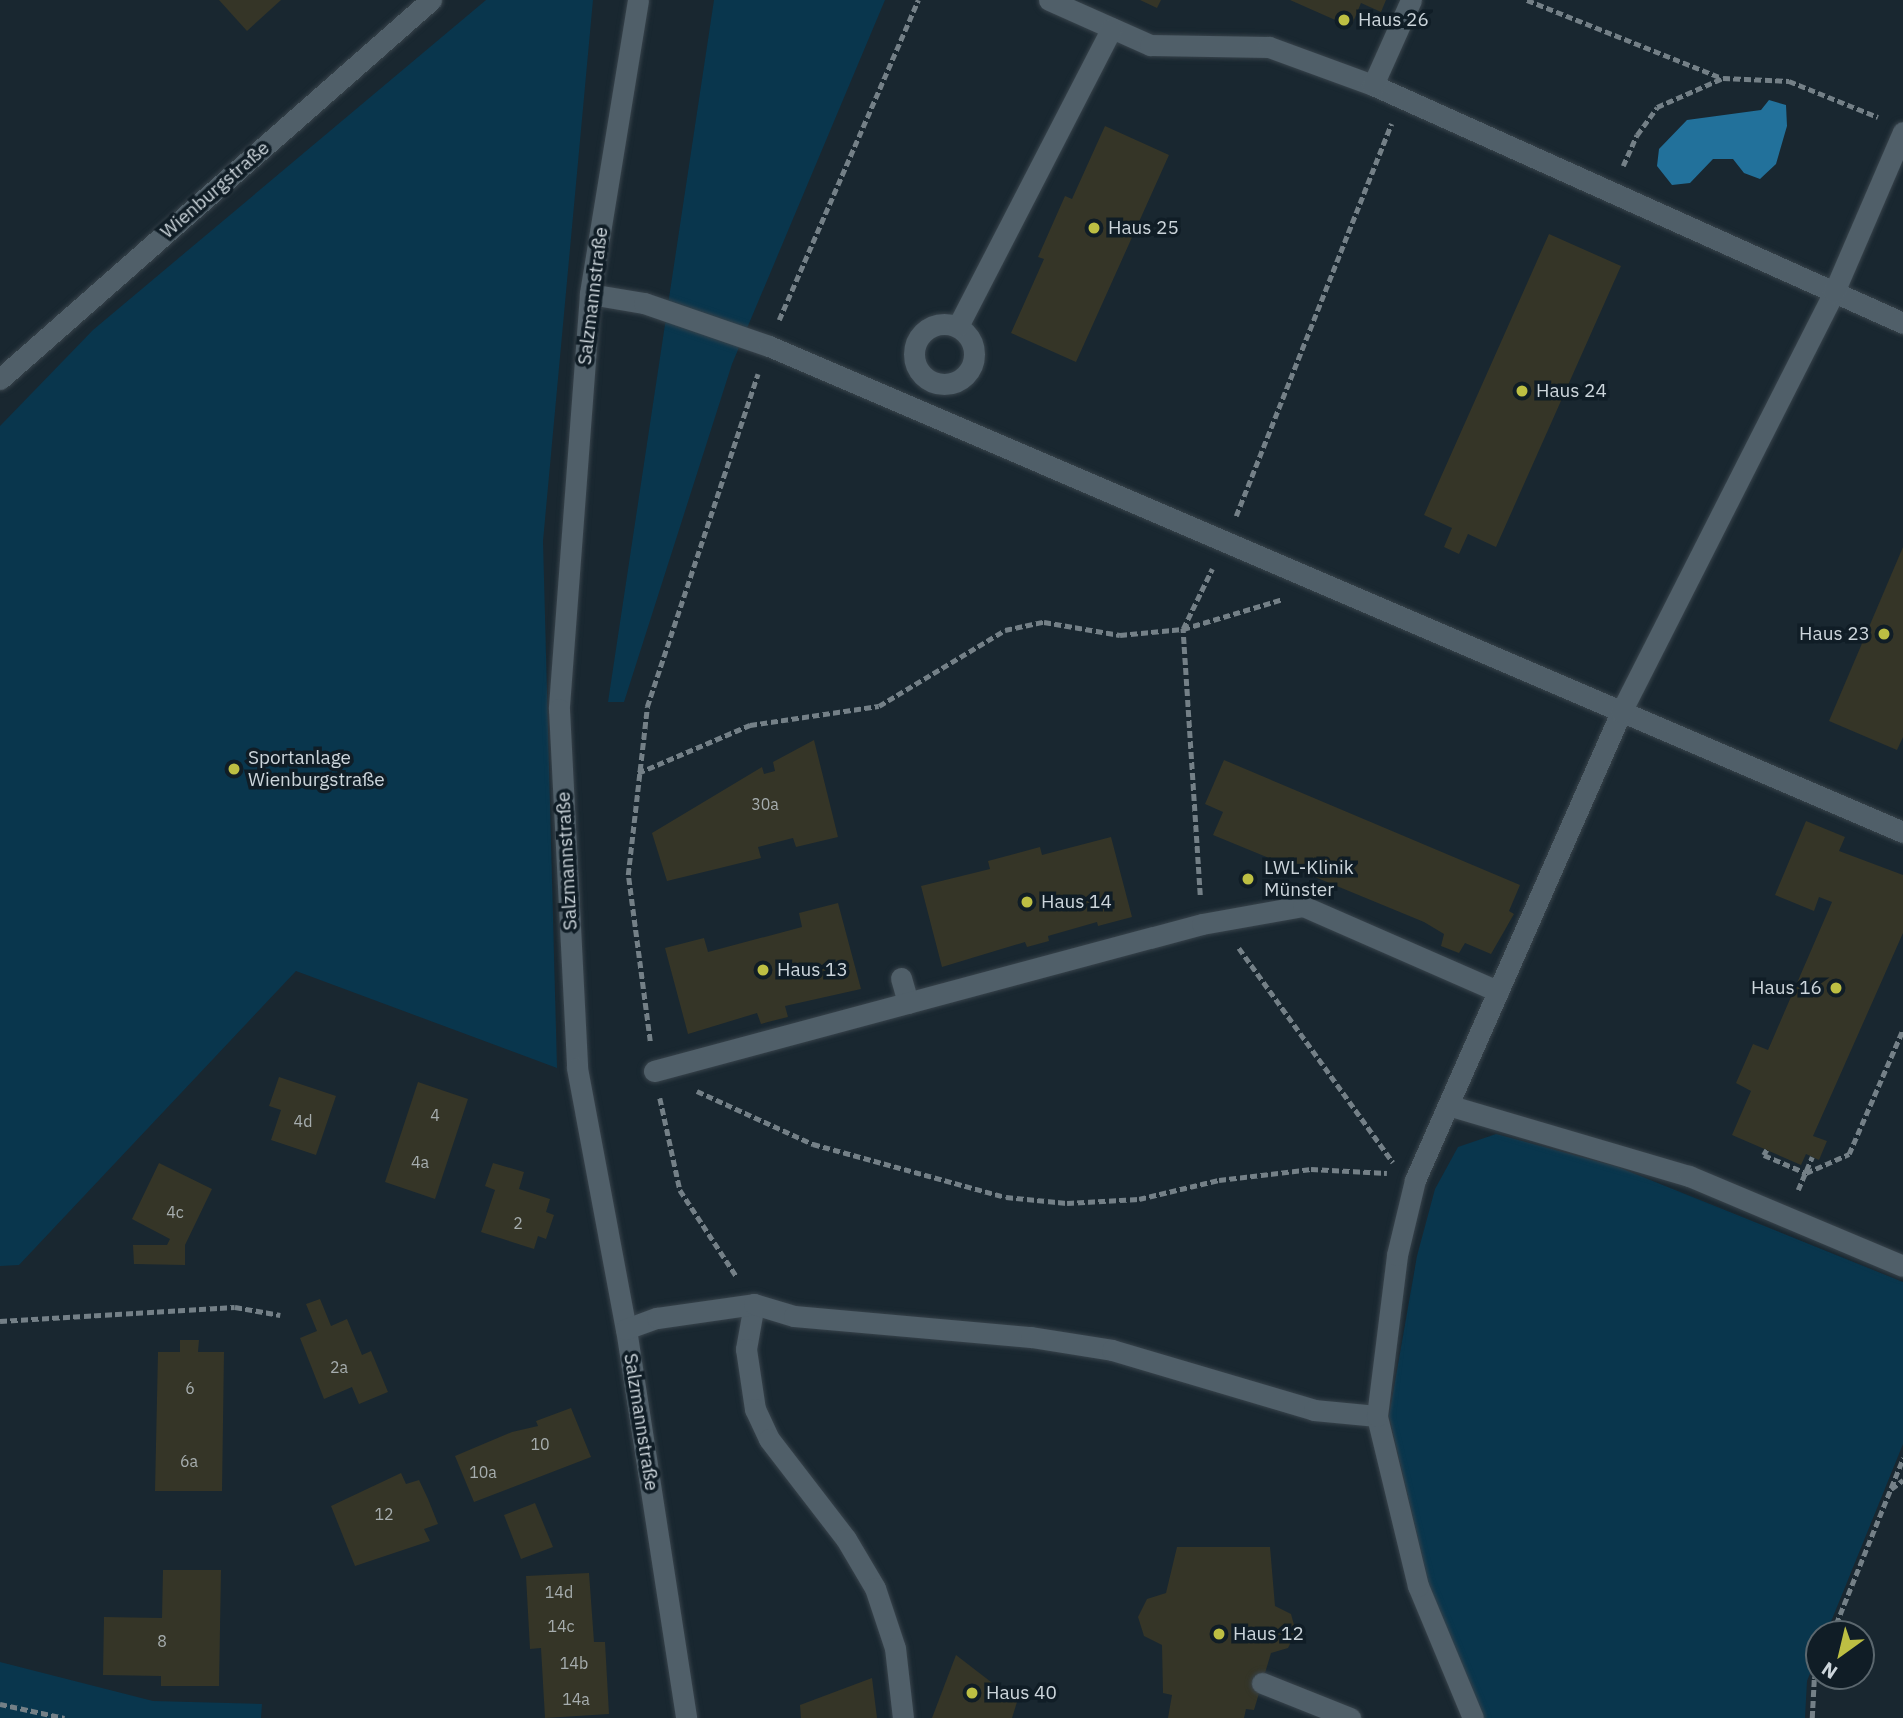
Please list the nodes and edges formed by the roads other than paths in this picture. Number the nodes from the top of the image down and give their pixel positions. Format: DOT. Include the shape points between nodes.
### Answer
graph roads {
  1 [pos="431,0"];
  2 [pos="638,0"];
  3 [pos="1049,0"];
  4 [pos="1411,0"];
  5 [pos="1112,28"];
  6 [pos="1373,85"];
  7 [pos="1903,132"];
  8 [pos="1834,292"];
  9 [pos="590,294"];
  10 [pos="1903,323"];
  11 [pos="958,326"];
  12 [pos="0,379"];
  13 [pos="930,380"];
  14 [pos="918,411"];
  15 [pos="1621,712"];
  16 [pos="1903,832"];
  17 [pos="901,978"];
  18 [pos="1498,991"];
  19 [pos="908,1003"];
  20 [pos="654,1071"];
  21 [pos="1451,1106"];
  22 [pos="1903,1266"];
  23 [pos="754,1304"];
  24 [pos="626,1329"];
  25 [pos="1377,1416"];
  26 [pos="1262,1683"];
  27 [pos="686,1718"];
  28 [pos="902,1718"];
  29 [pos="1350,1718"];
  30 [pos="1473,1718"];
  1 -- 12 [label="street, Wienburgstraße"];
  2 -- 9 [label="street, Salzmannstraße"];
  3 -- 5 [label="street"];
  4 -- 6 [label="street"];
  5 -- 6 [label="street" via="1150,45 1269,47"];
  5 -- 11 [label="street"];
  6 -- 8 [label="street"];
  7 -- 8 [label="street"];
  8 -- 10 [label="street"];
  8 -- 15 [label="street"];
  9 -- 14 [label="street" via="644,303 769,346"];
  9 -- 24 [label="street, Salzmannstraße" via="559,709 577,1068"];
  11 -- 13 [label="street" via="928,328 916,344 915,363"];
  11 -- 13 [label="street" via="975,350 971,369 956,382"];
  13 -- 14 [label="street"];
  14 -- 15 [label="street"];
  15 -- 16 [label="street"];
  15 -- 18 [label="street"];
  17 -- 19 [label="street"];
  18 -- 19 [label="street" via="1303,906 1211,923"];
  18 -- 21 [label="street"];
  19 -- 20 [label="street"];
  21 -- 22 [label="street" via="1689,1176"];
  21 -- 25 [label="street" via="1415,1180 1397,1255"];
  23 -- 24 [label="street" via="657,1318"];
  23 -- 25 [label="street" via="794,1316 1031,1337 1112,1350 1314,1410"];
  23 -- 28 [label="street" via="746,1349 755,1409 769,1439 846,1539 876,1588 895,1648"];
  24 -- 27 [label="street, Salzmannstraße"];
  25 -- 30 [label="street" via="1418,1586"];
  26 -- 29 [label="street"];
}
